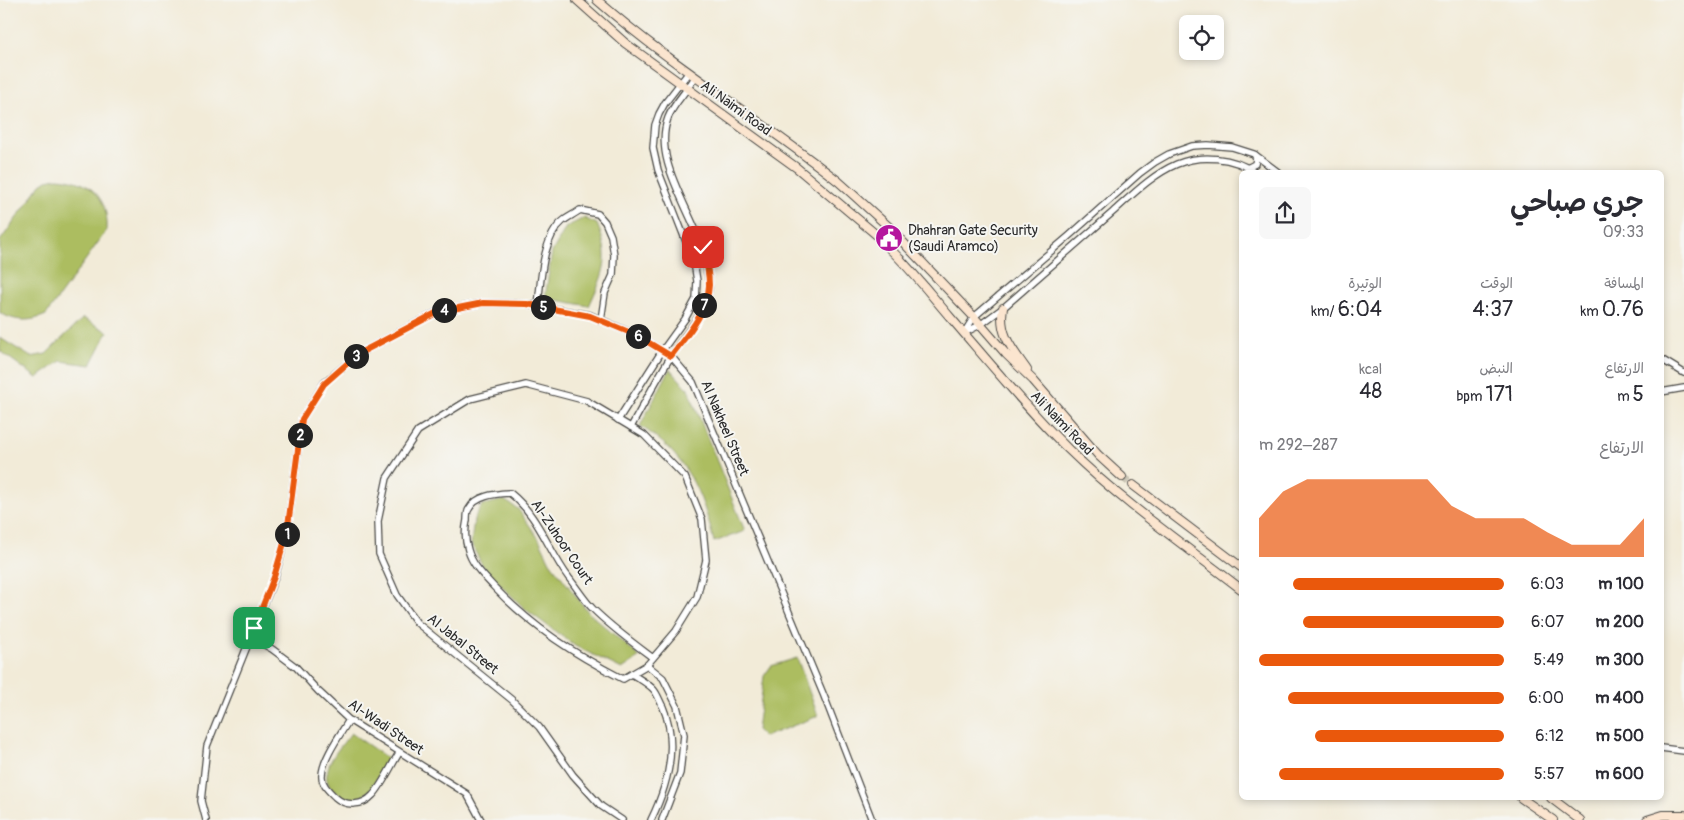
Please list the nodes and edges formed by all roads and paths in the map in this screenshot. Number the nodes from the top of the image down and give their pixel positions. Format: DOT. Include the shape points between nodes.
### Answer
graph roads {
  1 [pos="577,0"];
  2 [pos="597,0"];
  3 [pos="692,74"];
  4 [pos="680,83"];
  5 [pos="689,89"];
  6 [pos="1254,154"];
  7 [pos="1247,168"];
  8 [pos="1250,170"];
  9 [pos="1275,170"];
  10 [pos="874,214"];
  11 [pos="865,225"];
  12 [pos="888,227"];
  13 [pos="879,237"];
  14 [pos="900,238"];
  15 [pos="908,246"];
  16 [pos="890,249"];
  17 [pos="898,256"];
  18 [pos="538,306"];
  19 [pos="1003,308"];
  20 [pos="974,317"];
  21 [pos="601,320"];
  22 [pos="980,325"];
  23 [pos="964,333"];
  24 [pos="662,351"];
  25 [pos="671,356"];
  26 [pos="1664,361"];
  27 [pos="1684,372"];
  28 [pos="1033,380"];
  29 [pos="1684,388"];
  30 [pos="1664,391"];
  31 [pos="618,420"];
  32 [pos="631,427"];
  33 [pos="1122,477"];
  34 [pos="1133,485"];
  35 [pos="1239,565"];
  36 [pos="1239,587"];
  37 [pos="250,637"];
  38 [pos="653,658"];
  39 [pos="647,665"];
  40 [pos="632,674"];
  41 [pos="349,720"];
  42 [pos="1664,749"];
  43 [pos="1684,752"];
  44 [pos="400,753"];
  45 [pos="1525,800"];
  46 [pos="1553,800"];
  47 [pos="1684,815"];
  48 [pos="1552,819"];
  49 [pos="1649,819"];
  50 [pos="206,820"];
  51 [pos="481,820"];
  52 [pos="622,820"];
  53 [pos="650,820"];
  54 [pos="662,820"];
  55 [pos="872,820"];
  56 [pos="1580,820"];
  1 -- 4 [label="main road, Ali Naimi Road" via="625,43"];
  2 -- 3 [label="main road, Ali Naimi Road"];
  3 -- 4 [label="street"];
  3 -- 5 [label="street"];
  3 -- 10 [label="main road, Ali Naimi Road" via="820,167"];
  4 -- 5 [label="main road, Ali Naimi Road"];
  4 -- 24 [label="street" via="659,114 653,148 658,170 694,262 696,299"];
  5 -- 11 [label="main road, Ali Naimi Road" via="797,168"];
  5 -- 25 [label="street" via="669,117 664,146 703,247 709,286 705,305"];
  6 -- 7 [label="street" via="1255,164"];
  6 -- 9 [label="street"];
  6 -- 20 [label="street" via="1232,147 1208,145 1180,150 1155,162"];
  7 -- 8 [label="street"];
  7 -- 19 [label="street" via="1236,162 1213,158 1189,160 1166,169 1134,193"];
  10 -- 11 [label="main road" via="874,224"];
  10 -- 12 [label="main road, Ali Naimi Road"];
  11 -- 13 [label="main road, Ali Naimi Road"];
  14 -- 15 [label="main road, Ali Naimi Road"];
  15 -- 17 [label="main road" via="898,247"];
  15 -- 20 [label="main road, Ali Naimi Road"];
  16 -- 17 [label="main road, Ali Naimi Road"];
  17 -- 23 [label="main road, Ali Naimi Road"];
  18 -- 21 [label="street, Al Nakheel Street"];
  18 -- 21 [label="street" via="542,266 550,240 562,222 580,210 598,214 611,236 614,255 613,275 605,293"];
  18 -- 37 [label="street, Al Nakheel Street" via="483,303 438,312 358,354 324,384 302,419 287,533 274,577"];
  19 -- 22 [label="street"];
  19 -- 28 [label="main road" via="1001,324 1006,338"];
  20 -- 22 [label="main road, Ali Naimi Road"];
  20 -- 23 [label="street"];
  21 -- 24 [label="street, Al Nakheel Street"];
  22 -- 23 [label="street"];
  22 -- 28 [label="main road, Ali Naimi Road"];
  23 -- 36 [label="main road, Ali Naimi Road" via="1033,413 1093,473"];
  24 -- 25 [label="street, Al Nakheel Street"];
  24 -- 31 [label="street"];
  25 -- 32 [label="street"];
  25 -- 55 [label="street, Al Nakheel Street" via="693,382"];
  26 -- 27 [label="street"];
  28 -- 33 [label="main road, Ali Naimi Road" via="1098,455"];
  29 -- 30 [label="street"];
  31 -- 32 [label="street, Al Jabal Street"];
  31 -- 52 [label="street, Al Jabal Street" via="587,401 526,385 470,399 418,431 387,478 378,521 379,554 397,595 417,623 512,700 539,727 573,775 601,806"];
  32 -- 38 [label="street, Al Jabal Street" via="644,435 685,477 702,519 706,560 697,597 676,631"];
  34 -- 35 [label="main road"];
  37 -- 41 [label="street, Al-Wadi Street" via="296,666"];
  37 -- 50 [label="street, Al Nakheel Street" via="207,746 201,801"];
  38 -- 39 [label="street, Al Jabal Street"];
  38 -- 40 [label="street, Al-Zuhoor Court" via="593,609 520,501 510,493 479,498 469,509 465,530 467,550 478,569 534,624 566,648 623,679"];
  39 -- 40 [label="street"];
  39 -- 54 [label="street" via="663,678 677,706 684,735 680,773"];
  40 -- 53 [label="street" via="653,689 659,698 668,719 671,740 666,781"];
  41 -- 44 [label="street, Al-Wadi Street"];
  41 -- 44 [label="street" via="325,762 322,776 324,785 343,803 358,804 373,795"];
  42 -- 43 [label="street"];
  44 -- 51 [label="street, Al-Wadi Street" via="467,794"];
  45 -- 48 [label="main road"];
  46 -- 56 [label="main road"];
  47 -- 49 [label="main road"];
}
